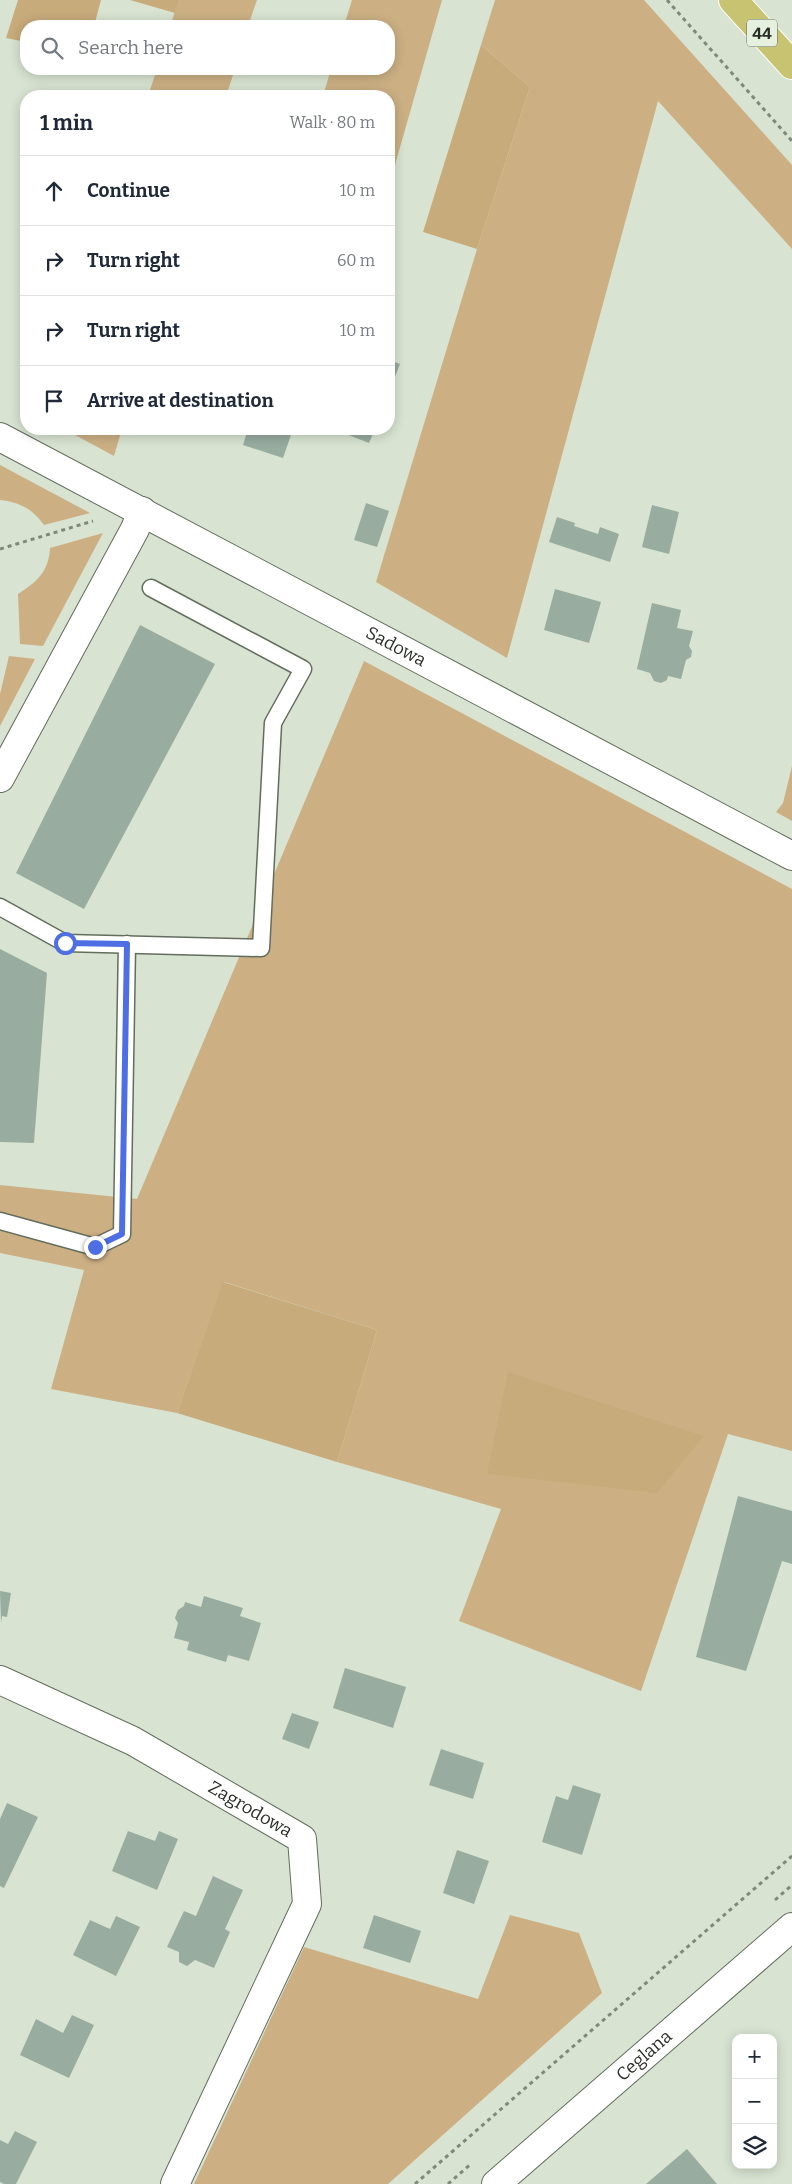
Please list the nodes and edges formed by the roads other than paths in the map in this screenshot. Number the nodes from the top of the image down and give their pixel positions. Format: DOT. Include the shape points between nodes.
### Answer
graph roads {
  1 [pos="733,0"];
  2 [pos="792,65"];
  3 [pos="0,437"];
  4 [pos="142,511"];
  5 [pos="152,588"];
  6 [pos="0,778"];
  7 [pos="792,856"];
  8 [pos="0,906"];
  9 [pos="127,944"];
  10 [pos="0,1221"];
  11 [pos="0,1680"];
  12 [pos="792,1927"];
  13 [pos="175,2184"];
  14 [pos="496,2184"];
  1 -- 2 [label="main road, 44"];
  3 -- 4 [label="street, Sadowa"];
  4 -- 6 [label="street"];
  4 -- 7 [label="street, Sadowa"];
  5 -- 9 [label="lane" via="303,669 273,723 261,948"];
  8 -- 9 [label="lane" via="65,943"];
  9 -- 10 [label="lane" via="122,1234 95,1247"];
  11 -- 13 [label="street, Zagrodowa" via="133,1742 302,1839 307,1904"];
  12 -- 14 [label="street, Ceglana"];
}
